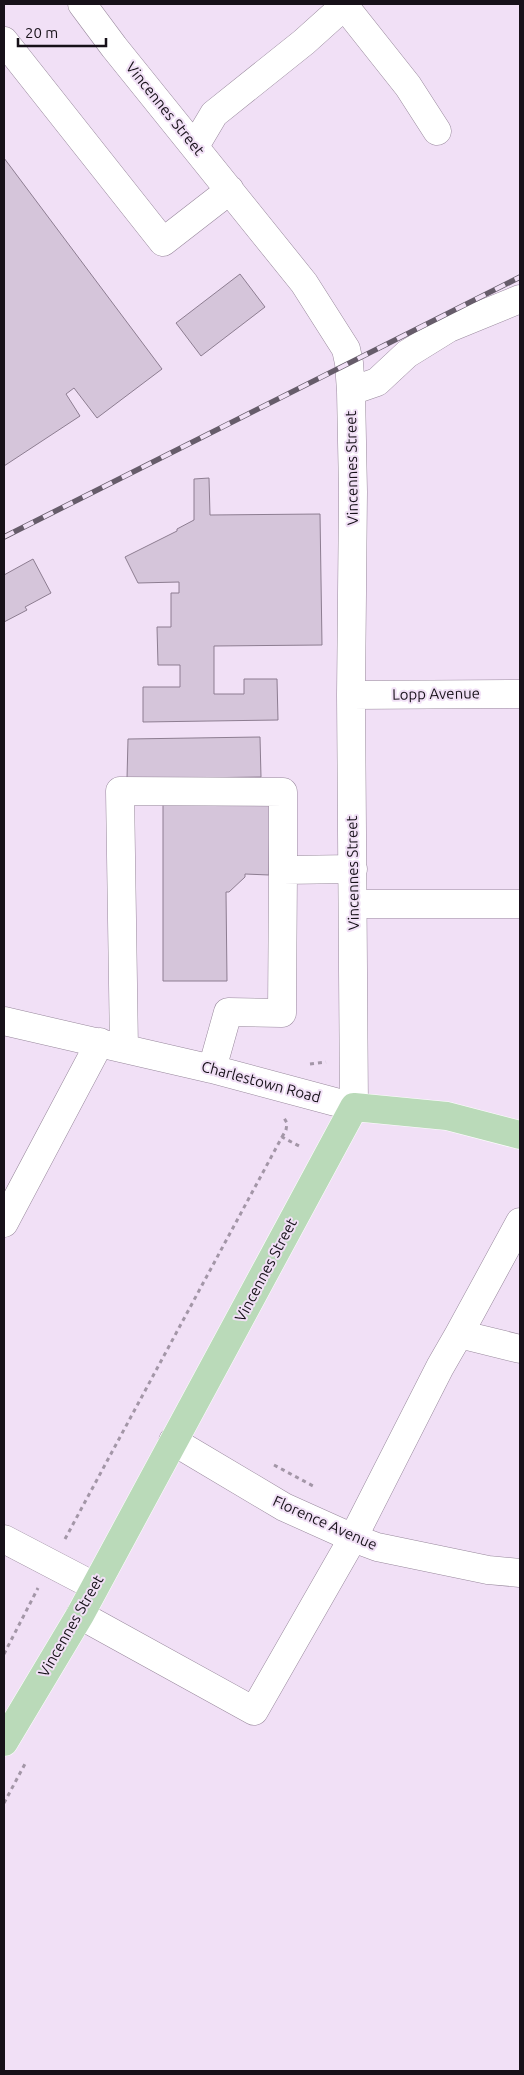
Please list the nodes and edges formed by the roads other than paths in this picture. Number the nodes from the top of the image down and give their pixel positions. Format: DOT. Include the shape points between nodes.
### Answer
graph roads {
  1 [pos="82,4"];
  2 [pos="343,5"];
  3 [pos="4,41"];
  4 [pos="437,131"];
  5 [pos="195,146"];
  6 [pos="230,190"];
  7 [pos="520,299"];
  8 [pos="351,391"];
  9 [pos="520,694"];
  10 [pos="351,695"];
  11 [pos="353,869"];
  12 [pos="283,870"];
  13 [pos="353,904"];
  14 [pos="520,904"];
  15 [pos="4,1021"];
  16 [pos="112,1045"];
  17 [pos="212,1069"];
  18 [pos="354,1107"];
  19 [pos="520,1135"];
  20 [pos="520,1222"];
  21 [pos="4,1224"];
  22 [pos="459,1334"];
  23 [pos="520,1349"];
  24 [pos="173,1441"];
  25 [pos="353,1538"];
  26 [pos="4,1539"];
  27 [pos="520,1574"];
  28 [pos="94,1586"];
  29 [pos="80,1615"];
  30 [pos="4,1742"];
  1 -- 5 [label="street, Vincennes Street"];
  2 -- 4 [label="street" via="408,86"];
  2 -- 5 [label="street" via="304,42 214,114"];
  3 -- 6 [label="street" via="163,242"];
  5 -- 6 [label="street, Vincennes Street"];
  6 -- 8 [label="street, Vincennes Street" via="304,283 339,336 350,363"];
  7 -- 8 [label="street" via="449,328 407,354 377,382"];
  8 -- 10 [label="street, Vincennes Street"];
  9 -- 10 [label="street, Lopp Avenue"];
  10 -- 11 [label="street, Vincennes Street"];
  11 -- 12 [label="street"];
  11 -- 13 [label="street, Vincennes Street"];
  12 -- 16 [label="street" via="283,792 120,792"];
  12 -- 17 [label="street" via="282,1013 228,1012"];
  13 -- 14 [label="street"];
  13 -- 18 [label="street, Vincennes Street"];
  15 -- 16 [label="street, Charlestown Road"];
  16 -- 17 [label="street, Charlestown Road"];
  16 -- 21 [label="street"];
  17 -- 18 [label="street, Charlestown Road"];
  18 -- 19 [label="main road, Charlestown Road" via="447,1116"];
  18 -- 24 [label="main road, Vincennes Street"];
  20 -- 22 [label="street"];
  22 -- 23 [label="street"];
  22 -- 25 [label="street"];
  24 -- 25 [label="street, Florence Avenue" via="284,1507"];
  24 -- 28 [label="main road, Vincennes Street"];
  25 -- 27 [label="street, Florence Avenue" via="386,1549"];
  25 -- 29 [label="street" via="254,1711"];
  26 -- 28 [label="street"];
  28 -- 29 [label="main road, Vincennes Street"];
  29 -- 30 [label="main road, Vincennes Street"];
}
